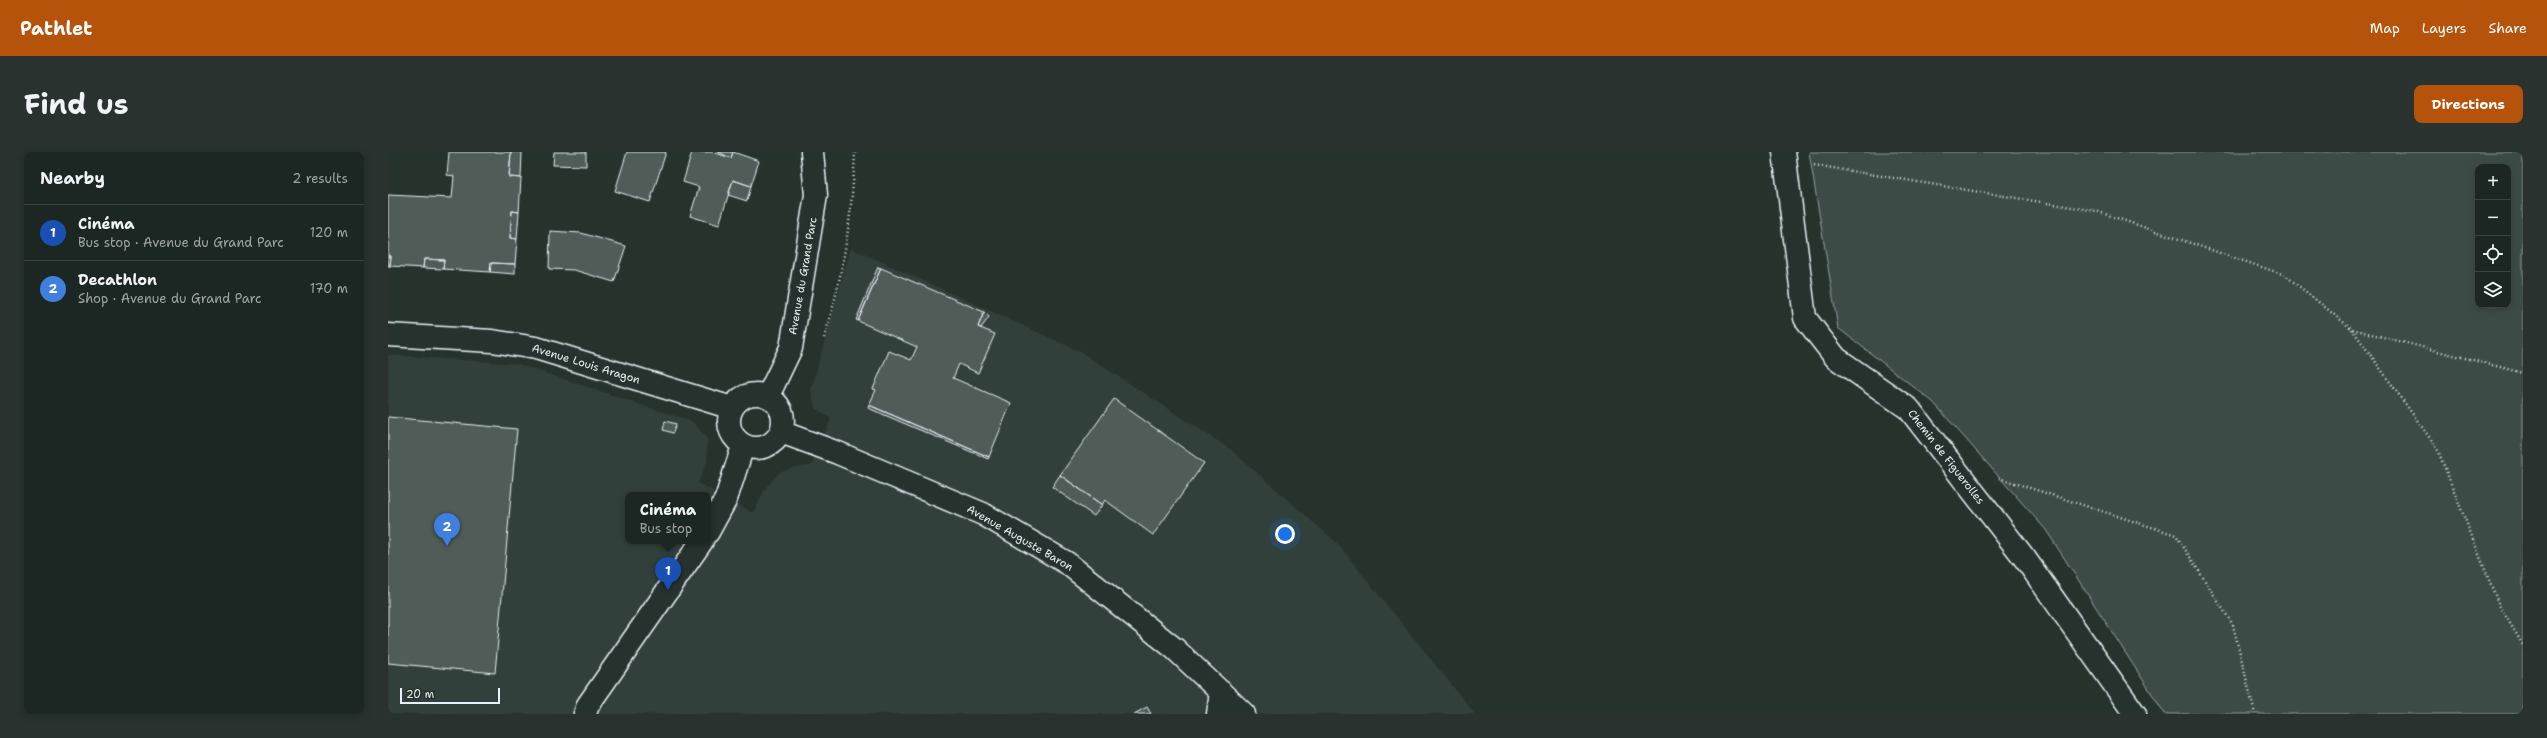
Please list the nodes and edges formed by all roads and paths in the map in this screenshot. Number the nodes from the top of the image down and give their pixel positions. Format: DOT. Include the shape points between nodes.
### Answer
graph roads {
  1 [pos="812,152"];
  2 [pos="856,152"];
  3 [pos="1785,156"];
  4 [pos="2352,329"];
  5 [pos="388,335"];
  6 [pos="791,348"];
  7 [pos="2523,373"];
  8 [pos="768,396"];
  9 [pos="732,408"];
  10 [pos="781,432"];
  11 [pos="743,446"];
  12 [pos="1995,476"];
  13 [pos="711,526"];
  14 [pos="700,544"];
  15 [pos="2523,645"];
  16 [pos="1220,692"];
  17 [pos="582,711"];
  18 [pos="1218,714"];
  19 [pos="1244,714"];
  20 [pos="2136,714"];
  21 [pos="2254,714"];
  1 -- 6 [label="street, Avenue du Grand Parc" via="816,195"];
  2 -- 6 [label="path" via="847,244 824,337 819,352"];
  3 -- 4 [label="path" via="2096,210 2285,275"];
  3 -- 20 [label="street, Chemin de Figuerolles" via="1805,318 1836,358 1909,409 2026,560"];
  4 -- 7 [label="path"];
  4 -- 15 [label="path" via="2437,448 2499,605"];
  5 -- 9 [label="street, Avenue Louis Aragon" via="492,341 536,348"];
  6 -- 8 [label="street, Avenue du Grand Parc"];
  8 -- 9 [label="street" via="747,395"];
  8 -- 10 [label="street" via="776,402 782,412 784,422"];
  9 -- 11 [label="street" via="728,419 730,429 734,438"];
  10 -- 11 [label="street" via="768,446"];
  10 -- 16 [label="street, Avenue Auguste Baron" via="853,459 983,514 1067,563 1175,649"];
  11 -- 13 [label="street" via="726,499"];
  12 -- 21 [label="path" via="2176,535 2233,625"];
  14 -- 17 [label="street"];
  16 -- 18 [label="street"];
  16 -- 19 [label="street, Avenue Auguste Baron"];
}
